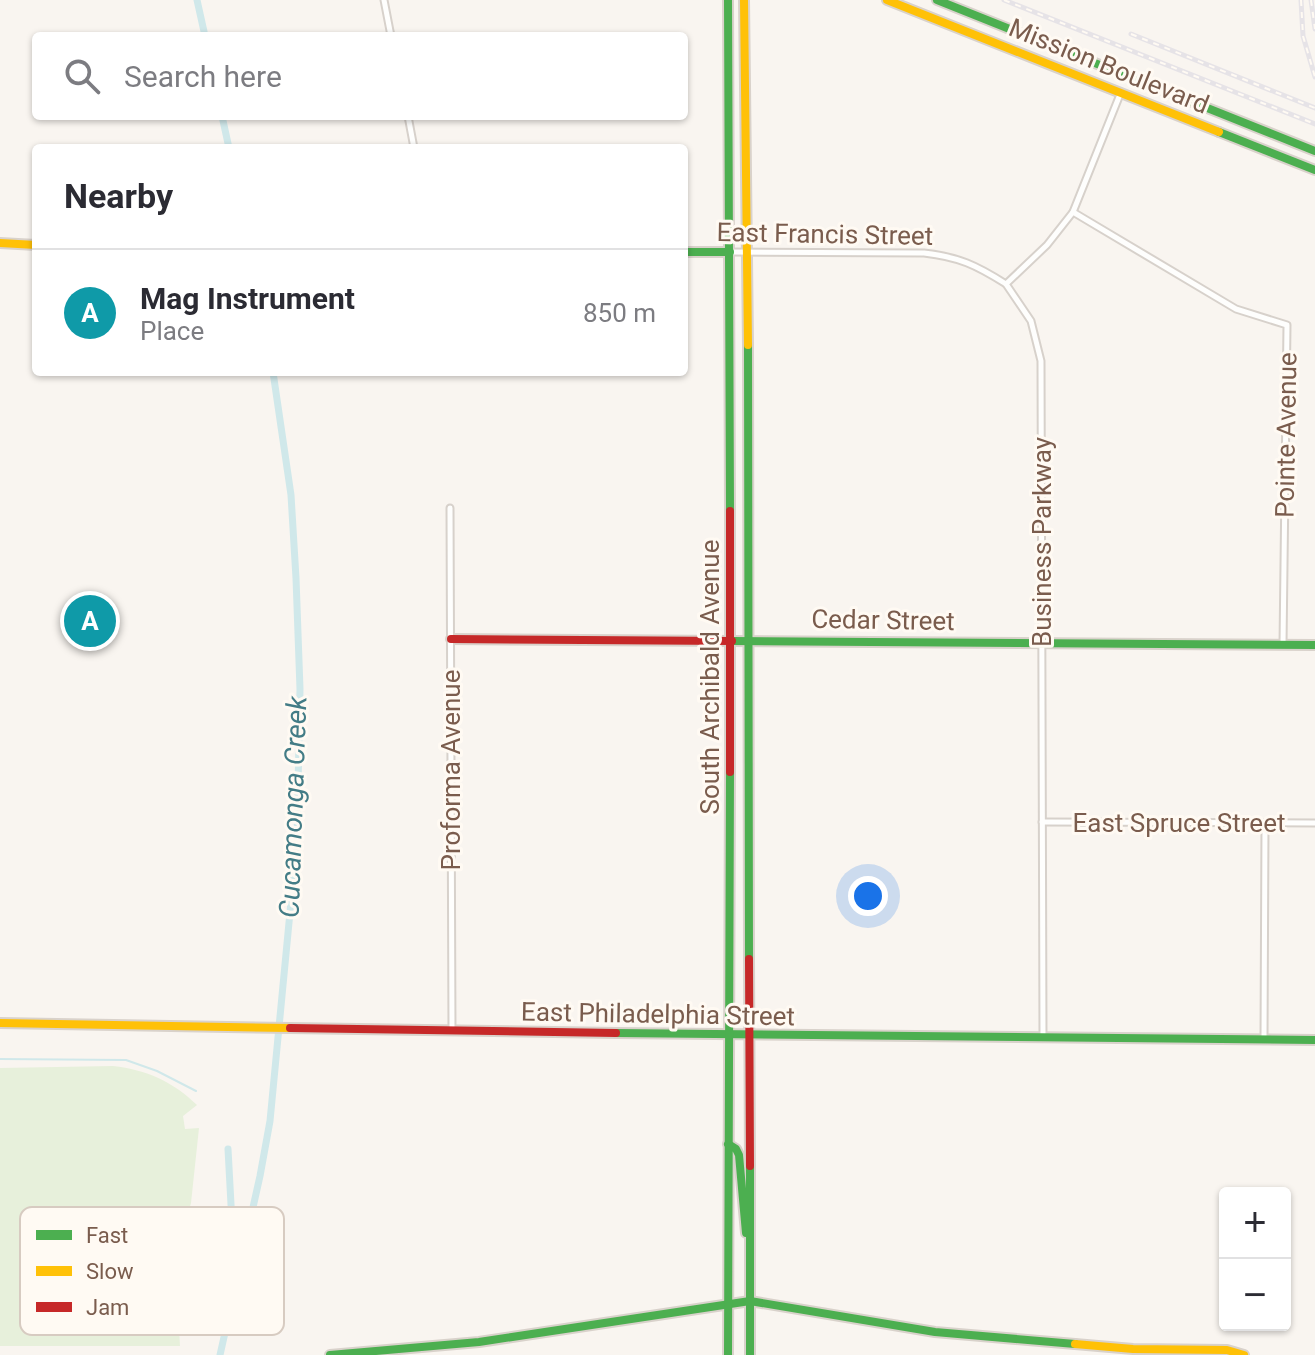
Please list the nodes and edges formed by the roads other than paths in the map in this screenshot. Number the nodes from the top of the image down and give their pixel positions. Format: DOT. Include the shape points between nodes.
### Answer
graph roads {
  1 [pos="384,0"];
  2 [pos="728,0"];
  3 [pos="744,0"];
  4 [pos="887,0"];
  5 [pos="937,0"];
  6 [pos="390,32"];
  7 [pos="1121,92"];
  8 [pos="409,120"];
  9 [pos="413,144"];
  10 [pos="1315,151"];
  11 [pos="1315,170"];
  12 [pos="1073,212"];
  13 [pos="0,243"];
  14 [pos="32,245"];
  15 [pos="688,252"];
  16 [pos="730,252"];
  17 [pos="748,252"];
  18 [pos="1006,284"];
  19 [pos="450,508"];
  20 [pos="451,639"];
  21 [pos="731,639"];
  22 [pos="749,639"];
  23 [pos="1043,642"];
  24 [pos="1283,645"];
  25 [pos="1315,645"];
  26 [pos="1042,822"];
  27 [pos="1265,823"];
  28 [pos="1315,823"];
  29 [pos="0,1023"];
  30 [pos="452,1031"];
  31 [pos="728,1035"];
  32 [pos="749,1035"];
  33 [pos="1043,1038"];
  34 [pos="1264,1039"];
  35 [pos="1315,1040"];
  36 [pos="728,1144"];
  37 [pos="749,1249"];
  38 [pos="750,1301"];
  39 [pos="729,1303"];
  40 [pos="330,1355"];
  41 [pos="728,1355"];
  42 [pos="750,1355"];
  43 [pos="1244,1355"];
  1 -- 6 [label="street"];
  2 -- 16 [label="main road, South Archibald Avenue"];
  3 -- 17 [label="main road, South Archibald Avenue"];
  4 -- 7 [label="main road, Mission Boulevard"];
  5 -- 10 [label="main road, Mission Boulevard"];
  7 -- 11 [label="main road, Mission Boulevard"];
  7 -- 12 [label="street"];
  8 -- 9 [label="street"];
  12 -- 18 [label="street"];
  12 -- 24 [label="street, Pointe Avenue" via="1236,309 1287,325"];
  13 -- 14 [label="main road"];
  15 -- 16 [label="main road, East Francis Street"];
  16 -- 17 [label="street, East Francis Street"];
  16 -- 21 [label="main road, South Archibald Avenue"];
  17 -- 18 [label="street, East Francis Street" via="953,256"];
  17 -- 22 [label="main road, South Archibald Avenue"];
  18 -- 23 [label="street, Business Parkway" via="1031,321 1041,361"];
  19 -- 20 [label="street, Proforma Avenue"];
  20 -- 21 [label="main road, Cedar Street"];
  20 -- 30 [label="street, Proforma Avenue"];
  21 -- 22 [label="main road, Cedar Street"];
  21 -- 31 [label="main road, South Archibald Avenue"];
  22 -- 23 [label="main road, Cedar Street"];
  22 -- 32 [label="main road, South Archibald Avenue"];
  23 -- 24 [label="main road, Cedar Street"];
  23 -- 26 [label="street, Business Parkway"];
  24 -- 25 [label="main road, Cedar Street"];
  26 -- 27 [label="street, East Spruce Street"];
  26 -- 33 [label="street, Business Parkway"];
  27 -- 28 [label="street, East Spruce Street"];
  27 -- 34 [label="street"];
  29 -- 30 [label="main road, East Philadelphia Street"];
  30 -- 31 [label="main road, East Philadelphia Street"];
  31 -- 32 [label="main road, East Philadelphia Street"];
  31 -- 36 [label="main road, South Archibald Avenue"];
  32 -- 33 [label="main road, East Philadelphia Street"];
  32 -- 37 [label="main road, South Archibald Avenue"];
  33 -- 34 [label="main road, East Philadelphia Street"];
  34 -- 35 [label="main road, East Philadelphia Street"];
  36 -- 37 [label="main road" via="739,1155"];
  36 -- 39 [label="main road, South Archibald Avenue"];
  37 -- 38 [label="main road, South Archibald Avenue"];
  38 -- 39 [label="main road"];
  38 -- 42 [label="main road, South Archibald Avenue"];
  38 -- 43 [label="main road" via="935,1332"];
  39 -- 40 [label="main road" via="479,1342"];
  39 -- 41 [label="main road, South Archibald Avenue"];
}
